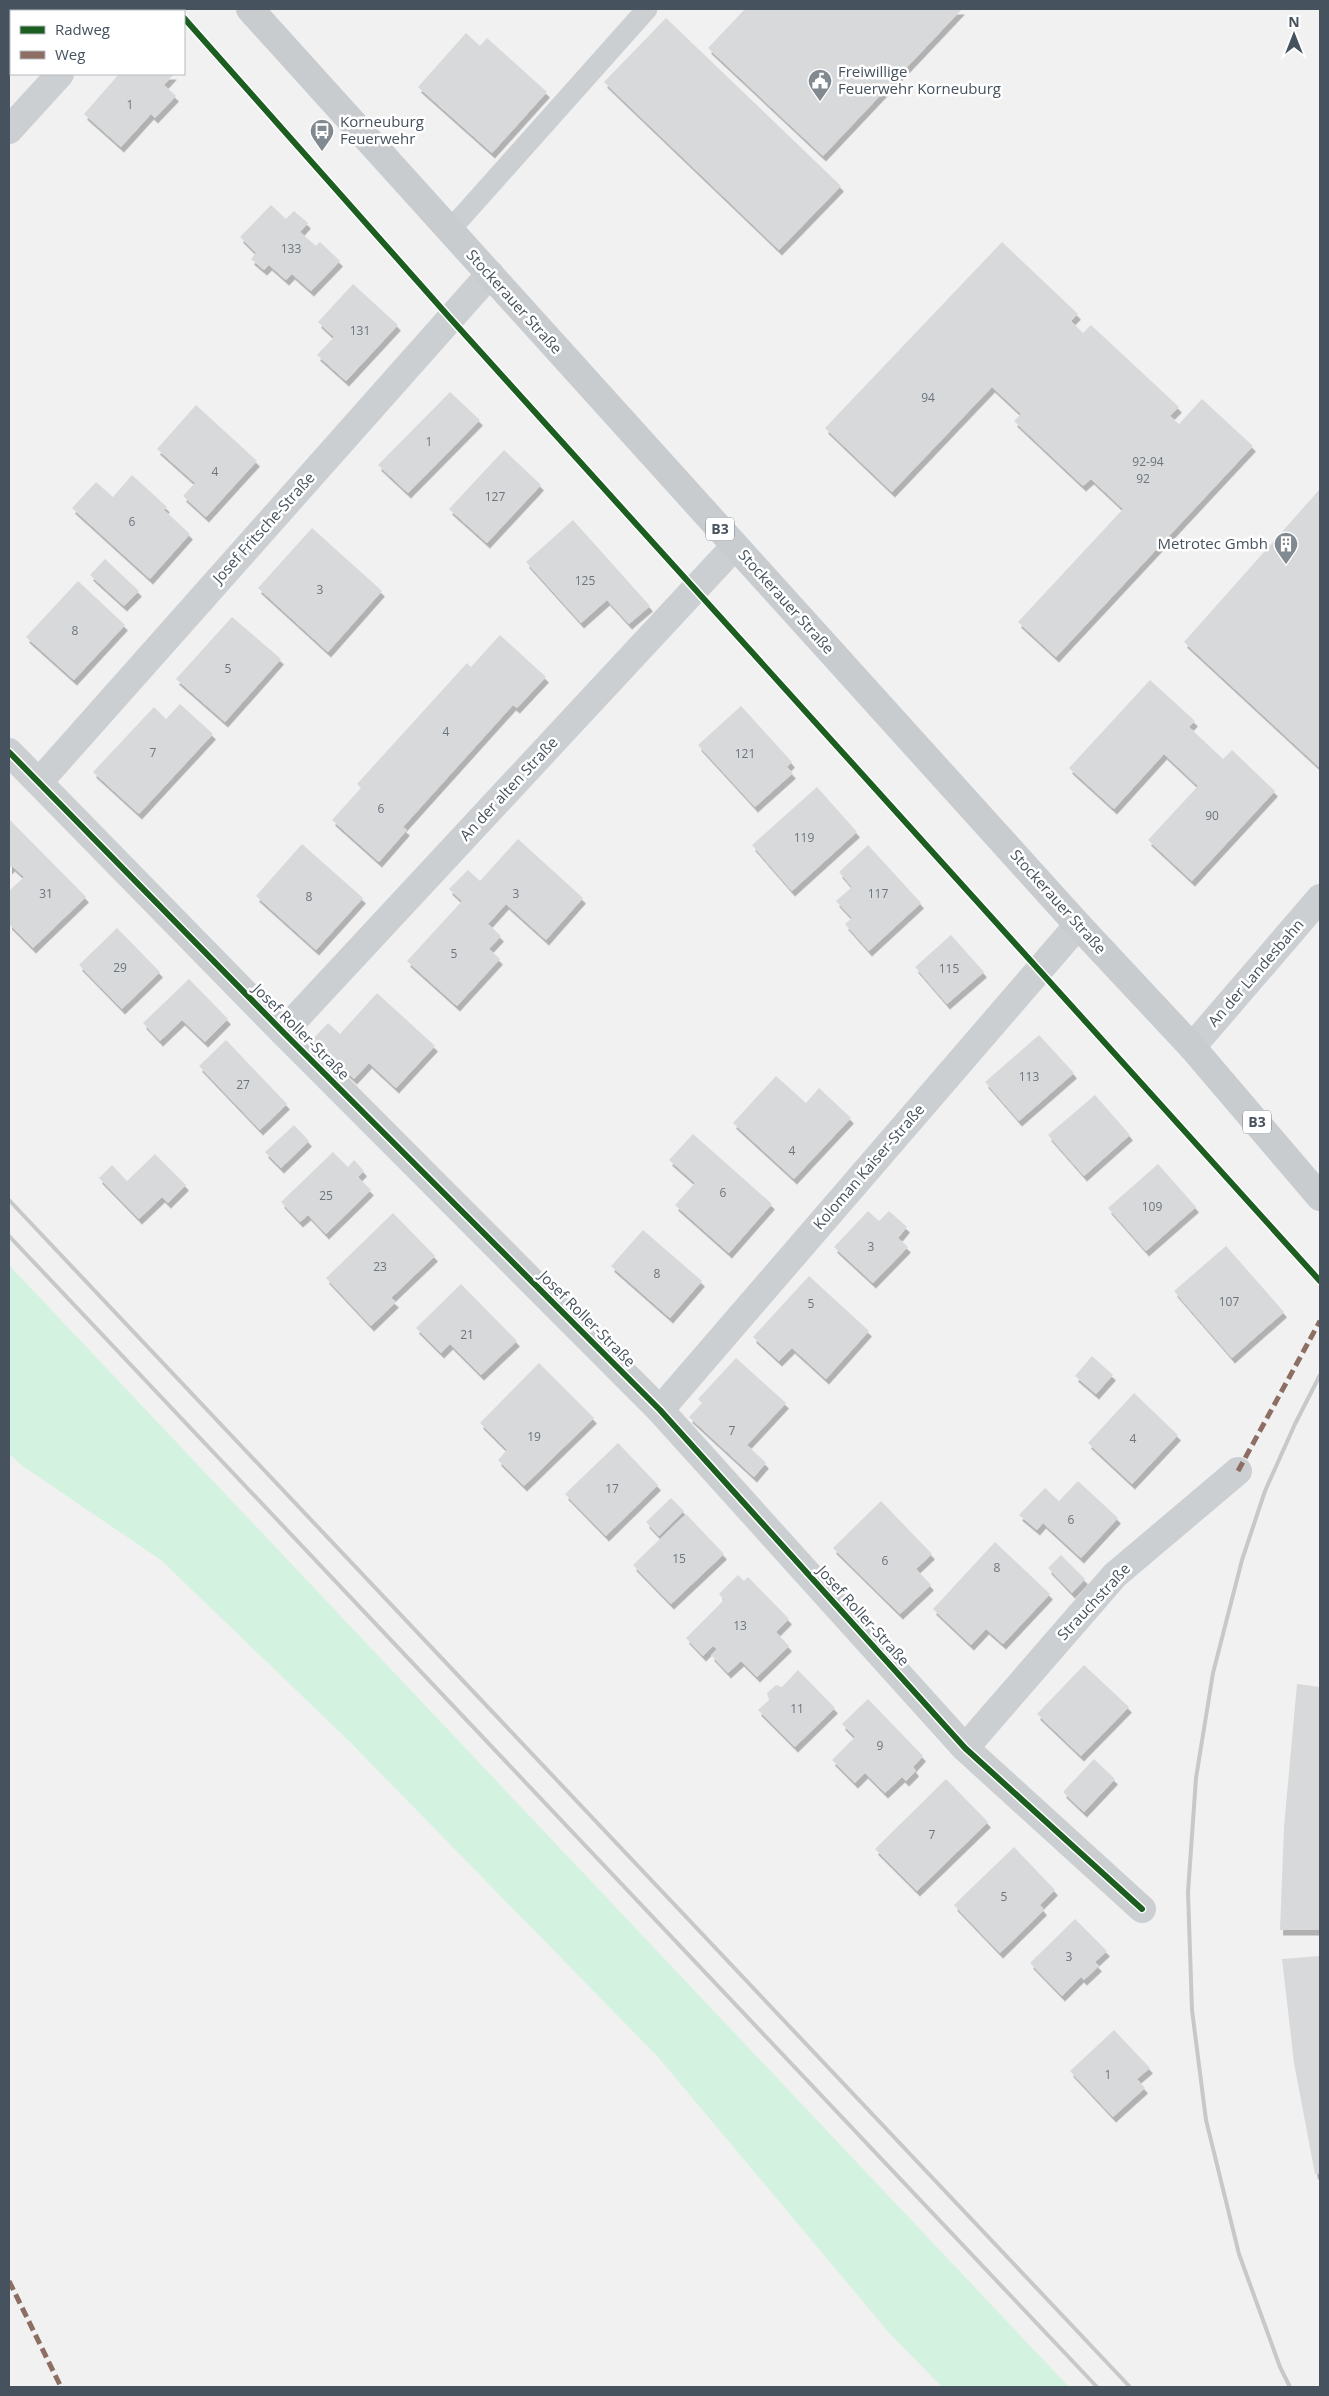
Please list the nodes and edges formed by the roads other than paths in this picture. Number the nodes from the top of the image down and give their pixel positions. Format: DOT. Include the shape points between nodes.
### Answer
graph roads {
  1 [pos="250,9"];
  2 [pos="647,9"];
  3 [pos="59,75"];
  4 [pos="9,130"];
  5 [pos="450,230"];
  6 [pos="490,274"];
  7 [pos="735,546"];
  8 [pos="9,752"];
  9 [pos="39,782"];
  10 [pos="1320,898"];
  11 [pos="1078,925"];
  12 [pos="283,1032"];
  13 [pos="1192,1047"];
  14 [pos="1320,1197"];
  15 [pos="660,1410"];
  16 [pos="1238,1471"];
  17 [pos="965,1748"];
  18 [pos="1142,1909"];
  1 -- 5 [label="main road, Stockerauer Straße / B3"];
  2 -- 5 [label="lane"];
  3 -- 4 [label="street"];
  5 -- 6 [label="main road, Stockerauer Straße / B3"];
  6 -- 7 [label="main road, Stockerauer Straße / B3"];
  6 -- 9 [label="street, Josef Fritsche-Straße"];
  7 -- 11 [label="main road, Stockerauer Straße / B3"];
  7 -- 12 [label="street, An der alten Straße"];
  8 -- 9 [label="street, Josef Roller-Straße"];
  9 -- 12 [label="street, Josef Roller-Straße"];
  10 -- 13 [label="street, An der Landesbahn"];
  11 -- 13 [label="main road, Stockerauer Straße / B3"];
  11 -- 15 [label="street, Koloman Kaiser-Straße"];
  12 -- 15 [label="street, Josef Roller-Straße"];
  13 -- 14 [label="main road, Stockerauer Straße / B3"];
  15 -- 17 [label="street, Josef Roller-Straße"];
  16 -- 17 [label="street, Strauchstraße" via="1115,1576"];
  17 -- 18 [label="street, Josef Roller-Straße"];
}
